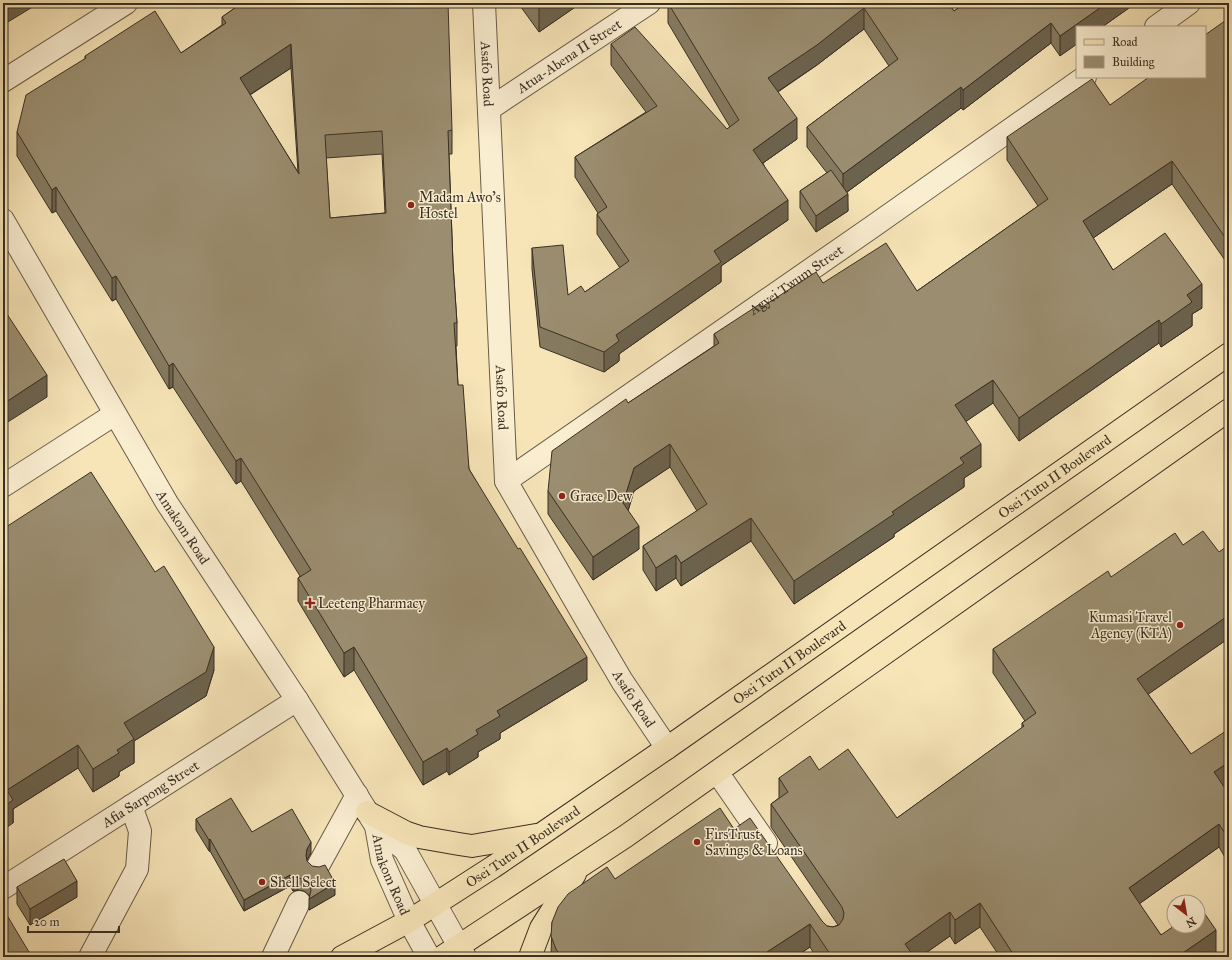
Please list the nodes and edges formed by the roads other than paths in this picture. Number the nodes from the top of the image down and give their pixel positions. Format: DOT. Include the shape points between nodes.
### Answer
graph roads {
  1 [pos="126,3"];
  2 [pos="484,3"];
  3 [pos="649,3"];
  4 [pos="1190,3"];
  5 [pos="1157,26"];
  6 [pos="1084,78"];
  7 [pos="3,81"];
  8 [pos="489,109"];
  9 [pos="3,220"];
  10 [pos="1229,354"];
  11 [pos="1229,410"];
  12 [pos="115,414"];
  13 [pos="506,481"];
  14 [pos="3,486"];
  15 [pos="297,700"];
  16 [pos="667,748"];
  17 [pos="716,772"];
  18 [pos="131,806"];
  19 [pos="367,811"];
  20 [pos="543,833"];
  21 [pos="775,857"];
  22 [pos="318,866"];
  23 [pos="579,867"];
  24 [pos="3,888"];
  25 [pos="299,902"];
  26 [pos="435,904"];
  27 [pos="409,921"];
  28 [pos="455,954"];
  29 [pos="90,957"];
  30 [pos="273,957"];
  31 [pos="342,957"];
  32 [pos="429,957"];
  33 [pos="530,957"];
  1 -- 7 [label="street"];
  2 -- 8 [label="street, Asafo Road"];
  3 -- 8 [label="street, Atua-Abena II Street"];
  4 -- 5 [label="street"];
  6 -- 13 [label="street, Agyei Twum Street"];
  8 -- 13 [label="street, Asafo Road"];
  9 -- 12 [label="street, Amakom Road"];
  10 -- 16 [label="main road, Osei Tutu II Boulevard"];
  11 -- 17 [label="main road"];
  12 -- 14 [label="street"];
  12 -- 15 [label="street, Amakom Road" via="166,503"];
  13 -- 16 [label="street, Asafo Road" via="618,675"];
  15 -- 18 [label="street, Afia Sarpong Street"];
  15 -- 19 [label="street, Amakom Road"];
  16 -- 20 [label="main road, Osei Tutu II Boulevard"];
  17 -- 21 [label="street"];
  17 -- 23 [label="main road"];
  18 -- 24 [label="street, Afia Sarpong Street"];
  18 -- 29 [label="street" via="140,831 137,869"];
  19 -- 20 [label="main road" via="419,837 472,846"];
  19 -- 22 [label="street"];
  19 -- 26 [label="street, Amakom Road" via="405,850"];
  19 -- 27 [label="street, Amakom Road" via="382,860"];
  20 -- 26 [label="main road, Osei Tutu II Boulevard"];
  23 -- 28 [label="main road"];
  23 -- 33 [label="main road" via="541,928"];
  25 -- 30 [label="street"];
  26 -- 27 [label="main road, Osei Tutu II Boulevard"];
  26 -- 28 [label="street, Amakom Road"];
  27 -- 31 [label="main road, Osei Tutu II Boulevard"];
  27 -- 32 [label="street, Amakom Road"];
}
